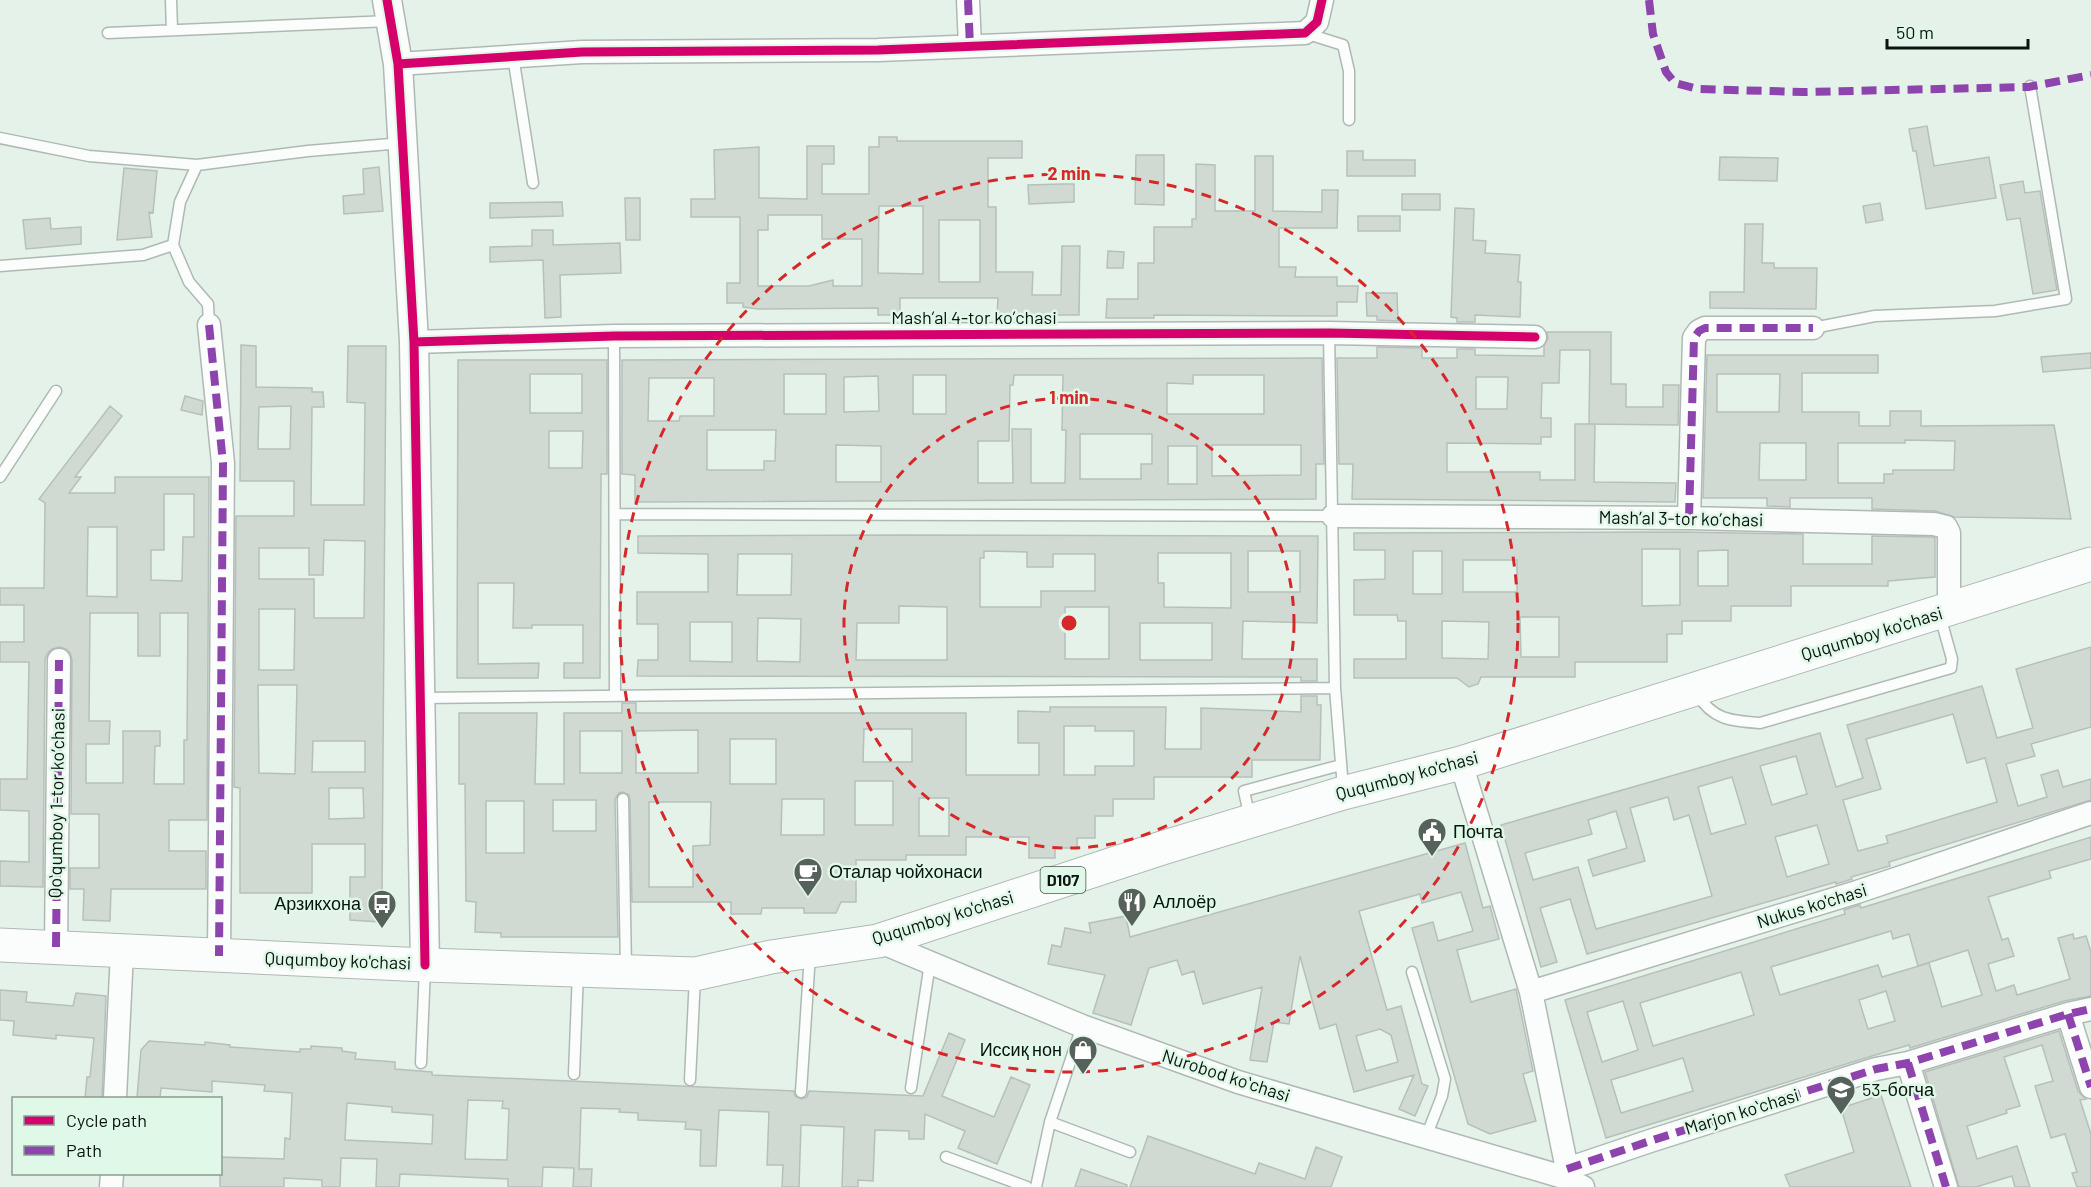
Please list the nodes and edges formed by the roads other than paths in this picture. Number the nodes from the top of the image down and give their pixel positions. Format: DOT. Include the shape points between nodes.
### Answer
graph roads {
  1 [pos="171,0"];
  2 [pos="968,0"];
  3 [pos="1322,0"];
  4 [pos="389,10"];
  5 [pos="172,30"];
  6 [pos="108,33"];
  7 [pos="1305,33"];
  8 [pos="970,46"];
  9 [pos="513,56"];
  10 [pos="398,64"];
  11 [pos="2030,86"];
  12 [pos="1349,120"];
  13 [pos="0,138"];
  14 [pos="403,143"];
  15 [pos="197,165"];
  16 [pos="533,183"];
  17 [pos="173,245"];
  18 [pos="0,266"];
  19 [pos="209,325"];
  20 [pos="1812,328"];
  21 [pos="1329,333"];
  22 [pos="614,336"];
  23 [pos="1535,337"];
  24 [pos="414,342"];
  25 [pos="56,391"];
  26 [pos="0,477"];
  27 [pos="615,514"];
  28 [pos="1333,516"];
  29 [pos="1689,518"];
  30 [pos="2091,564"];
  31 [pos="1944,611"];
  32 [pos="59,660"];
  33 [pos="1335,688"];
  34 [pos="1694,689"];
  35 [pos="615,695"];
  36 [pos="422,698"];
  37 [pos="1461,763"];
  38 [pos="1342,779"];
  39 [pos="623,799"];
  40 [pos="2091,813"];
  41 [pos="878,941"];
  42 [pos="0,945"];
  43 [pos="56,946"];
  44 [pos="810,951"];
  45 [pos="122,952"];
  46 [pos="219,956"];
  47 [pos="930,963"];
  48 [pos="425,965"];
  49 [pos="578,969"];
  50 [pos="626,972"];
  51 [pos="1412,972"];
  52 [pos="695,974"];
  53 [pos="1532,993"];
  54 [pos="2091,1009"];
  55 [pos="2068,1014"];
  56 [pos="1082,1026"];
  57 [pos="421,1063"];
  58 [pos="1908,1063"];
  59 [pos="574,1074"];
  60 [pos="690,1080"];
  61 [pos="2091,1087"];
  62 [pos="911,1088"];
  63 [pos="801,1092"];
  64 [pos="115,1097"];
  65 [pos="1050,1122"];
  66 [pos="1426,1137"];
  67 [pos="1130,1152"];
  68 [pos="946,1157"];
  69 [pos="1571,1178"];
  70 [pos="1027,1187"];
  71 [pos="1036,1187"];
  72 [pos="1946,1187"];
  1 -- 5 [label="lane"];
  2 -- 8 [label="street"];
  3 -- 7 [label="street" via="1317,22"];
  4 -- 5 [label="lane"];
  4 -- 10 [label="street"];
  5 -- 6 [label="lane"];
  7 -- 8 [label="street"];
  7 -- 12 [label="lane" via="1343,45 1349,71"];
  8 -- 9 [label="street"];
  9 -- 10 [label="street"];
  9 -- 16 [label="lane"];
  10 -- 14 [label="street"];
  11 -- 20 [label="lane" via="2066,299 1995,311 1875,316"];
  13 -- 15 [label="lane" via="89,156"];
  14 -- 15 [label="lane"];
  14 -- 24 [label="street"];
  15 -- 17 [label="lane" via="180,202"];
  17 -- 18 [label="lane" via="143,255"];
  17 -- 19 [label="lane" via="189,282 208,304"];
  19 -- 46 [label="street" via="222,463"];
  20 -- 29 [label="street" via="1705,328 1694,338"];
  21 -- 22 [label="street, Mashʼal 4-tor koʼchasi"];
  21 -- 23 [label="street, Mashʼal 4-tor koʼchasi"];
  21 -- 28 [label="lane"];
  22 -- 24 [label="street, Mashʼal 4-tor koʼchasi"];
  22 -- 27 [label="lane"];
  24 -- 36 [label="street"];
  25 -- 26 [label="lane"];
  27 -- 28 [label="lane"];
  27 -- 35 [label="lane"];
  28 -- 29 [label="street, Mashʼal 3-tor koʼchasi"];
  28 -- 33 [label="lane"];
  29 -- 31 [label="street, Mashʼal 3-tor koʼchasi" via="1941,525 1949,532"];
  30 -- 31 [label="main road, Ququmboy ko'chasi / D107"];
  31 -- 34 [label="main road, Ququmboy ko'chasi / D107"];
  31 -- 34 [label="lane" via="1950,668 1760,723 1730,721 1710,712"];
  32 -- 43 [label="street, Qoʻqumboy 1-tor koʼchasi"];
  33 -- 35 [label="lane"];
  33 -- 38 [label="lane"];
  34 -- 37 [label="main road, Ququmboy ko'chasi / D107"];
  35 -- 36 [label="lane"];
  36 -- 48 [label="street"];
  37 -- 38 [label="main road, Ququmboy ko'chasi / D107"];
  37 -- 53 [label="street"];
  38 -- 41 [label="main road, Ququmboy ko'chasi / D107" via="1250,821"];
  39 -- 50 [label="lane"];
  40 -- 53 [label="street, Nukus ko'chasi" via="1857,892"];
  41 -- 44 [label="main road, Ququmboy ko'chasi / D107"];
  41 -- 47 [label="street, Nurobod koʻchasi"];
  42 -- 43 [label="main road, Ququmboy ko'chasi / D107"];
  43 -- 45 [label="main road, Ququmboy ko'chasi / D107"];
  44 -- 52 [label="main road, Ququmboy ko'chasi / D107"];
  44 -- 63 [label="lane"];
  45 -- 46 [label="main road, Ququmboy ko'chasi / D107"];
  45 -- 64 [label="street"];
  46 -- 48 [label="main road, Ququmboy ko'chasi / D107"];
  47 -- 56 [label="street, Nurobod koʻchasi"];
  47 -- 62 [label="lane"];
  48 -- 49 [label="main road, Ququmboy ko'chasi / D107"];
  48 -- 57 [label="lane"];
  49 -- 50 [label="main road, Ququmboy ko'chasi / D107"];
  49 -- 59 [label="lane"];
  50 -- 52 [label="main road, Ququmboy ko'chasi / D107"];
  51 -- 66 [label="lane" via="1445,1079"];
  52 -- 60 [label="lane"];
  53 -- 69 [label="street"];
  54 -- 55 [label="street, Marjon koʻchasi"];
  55 -- 58 [label="street, Marjon koʻchasi"];
  55 -- 61 [label="street"];
  56 -- 65 [label="lane"];
  56 -- 66 [label="street, Nurobod koʻchasi" via="1238,1082"];
  58 -- 69 [label="street, Marjon koʻchasi" via="1876,1069 1650,1141"];
  58 -- 72 [label="street"];
  65 -- 67 [label="lane"];
  65 -- 71 [label="lane"];
  66 -- 69 [label="street, Nurobod koʻchasi"];
  68 -- 70 [label="lane"];
}
